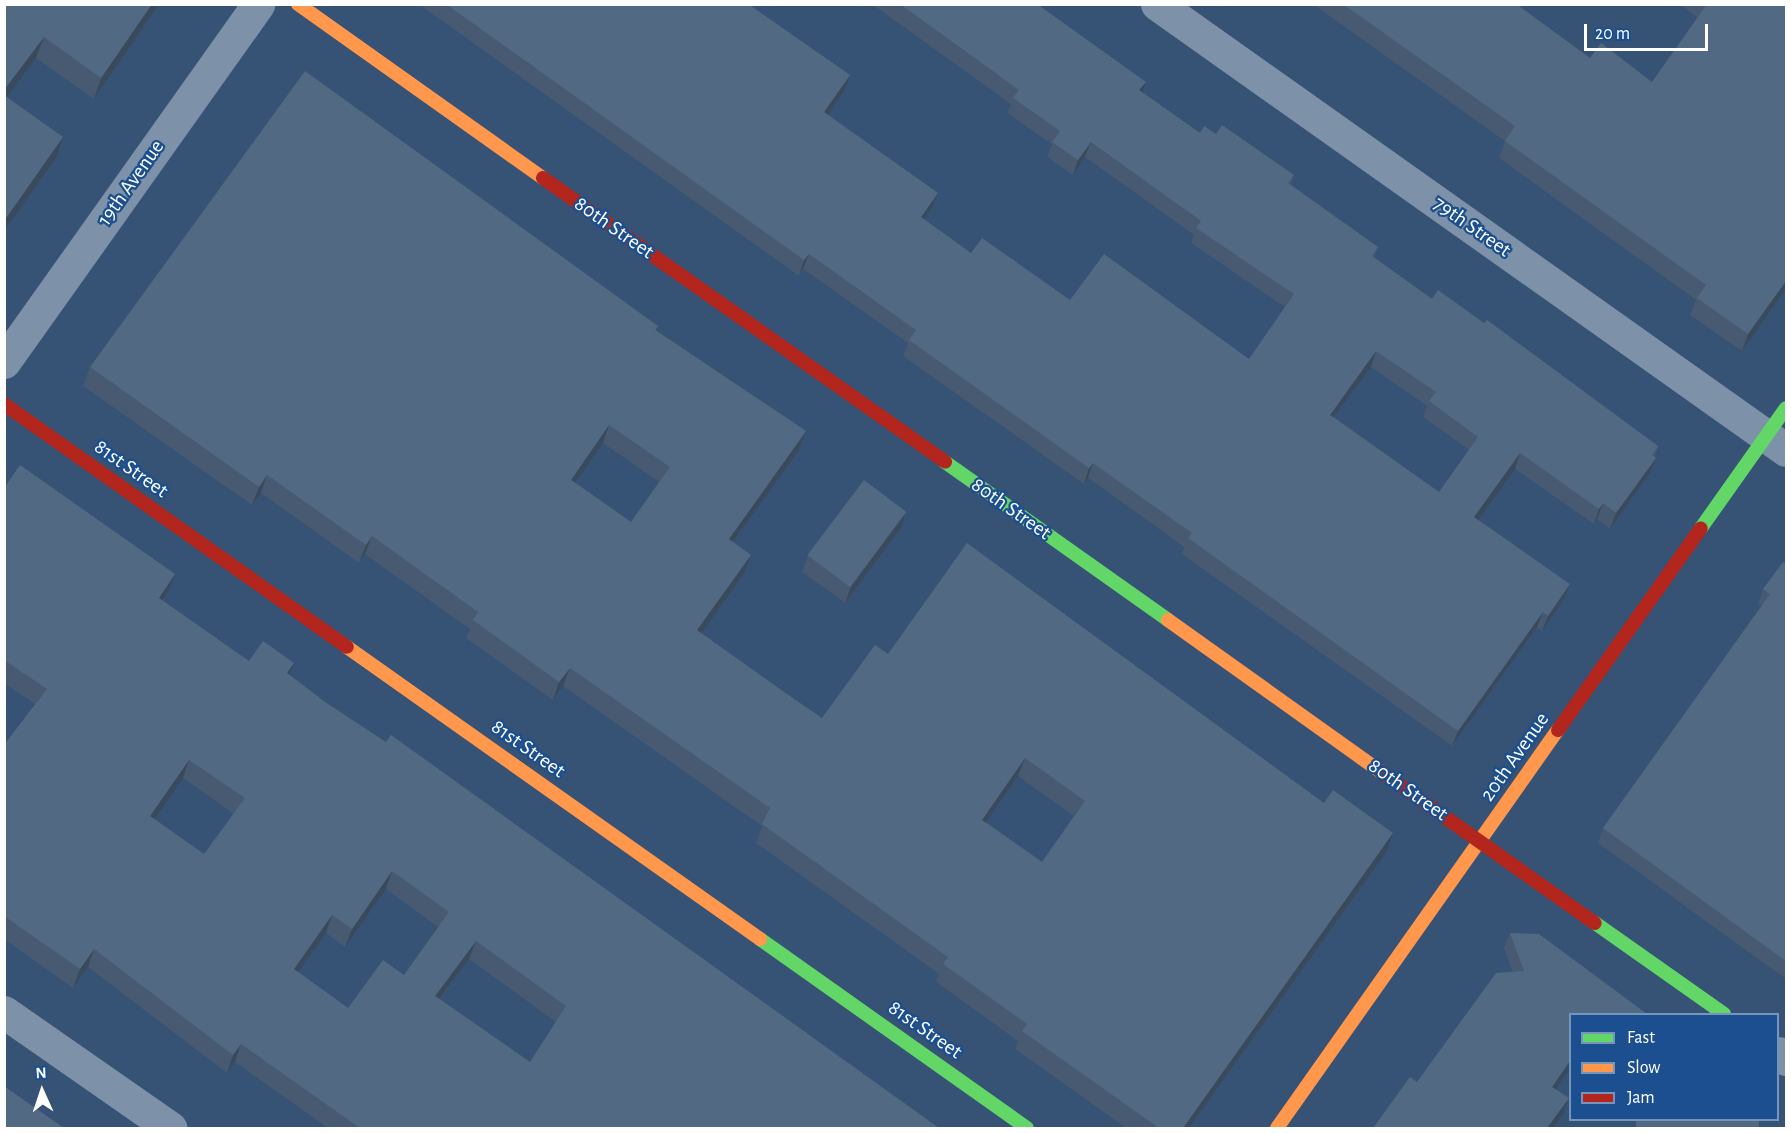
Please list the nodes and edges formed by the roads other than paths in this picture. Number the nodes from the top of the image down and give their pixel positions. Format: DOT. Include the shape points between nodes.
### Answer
graph roads {
  1 [pos="258,4"];
  2 [pos="298,4"];
  3 [pos="1157,4"];
  4 [pos="4,362"];
  5 [pos="4,405"];
  6 [pos="1786,408"];
  7 [pos="1777,443"];
  8 [pos="1481,842"];
  9 [pos="4,1012"];
  10 [pos="1723,1013"];
  11 [pos="170,1128"];
  12 [pos="1027,1128"];
  13 [pos="1277,1128"];
  1 -- 4 [label="street, 19th Avenue"];
  2 -- 8 [label="street, 80th Street"];
  3 -- 7 [label="street, 79th Street"];
  5 -- 12 [label="street, 81st Street"];
  6 -- 7 [label="street, 20th Avenue"];
  7 -- 8 [label="street, 20th Avenue"];
  8 -- 10 [label="street, 80th Street"];
  8 -- 13 [label="street, 20th Avenue"];
  9 -- 11 [label="street"];
}
